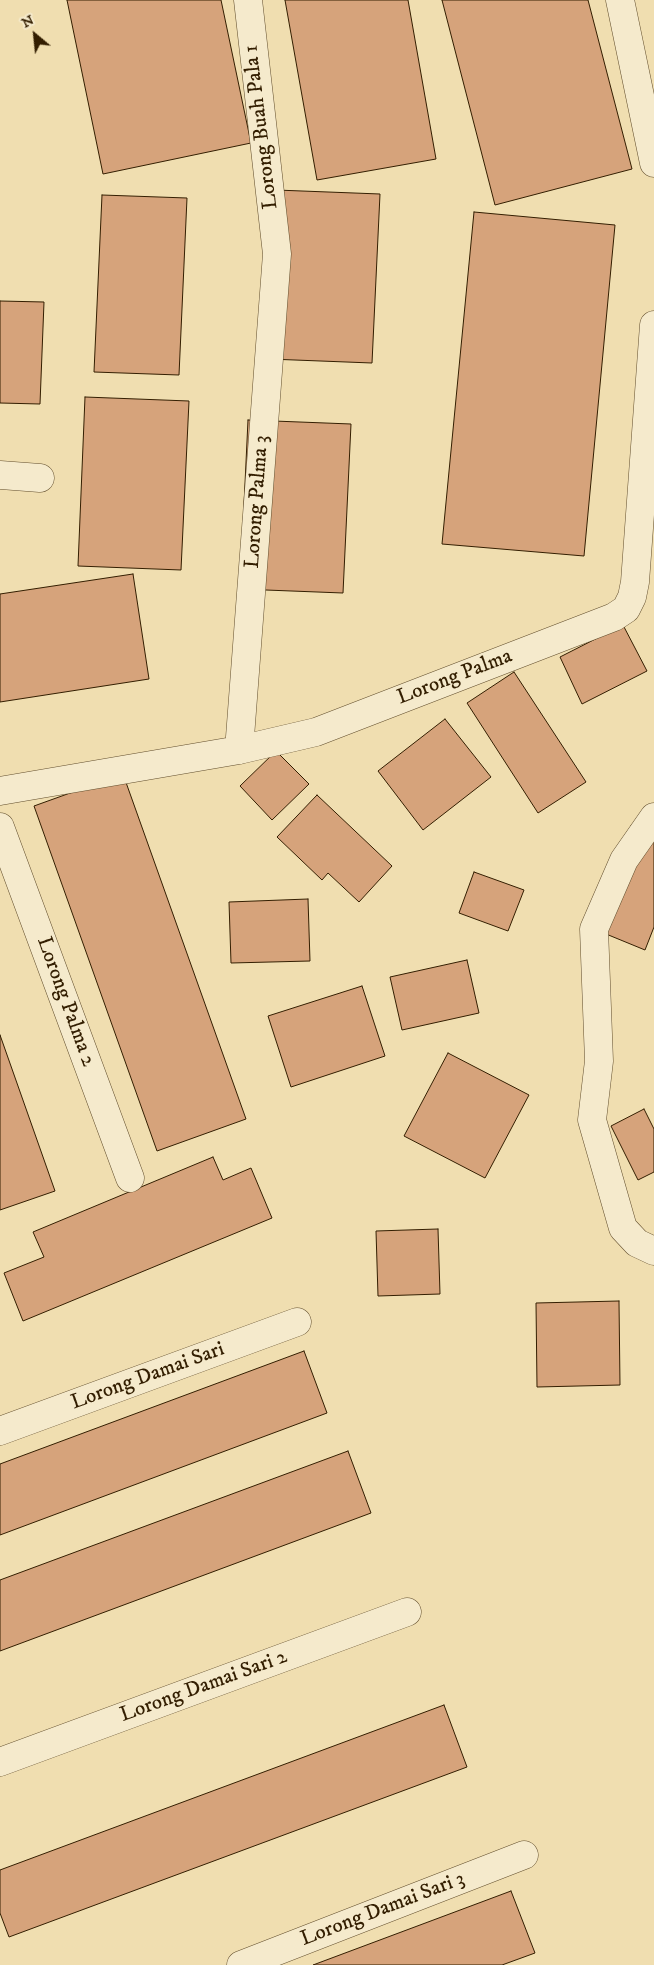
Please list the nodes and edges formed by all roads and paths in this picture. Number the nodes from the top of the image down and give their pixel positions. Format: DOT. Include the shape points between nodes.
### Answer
graph roads {
  1 [pos="248,0"];
  2 [pos="620,0"];
  3 [pos="654,163"];
  4 [pos="277,254"];
  5 [pos="654,325"];
  6 [pos="0,475"];
  7 [pos="40,478"];
  8 [pos="239,750"];
  9 [pos="0,790"];
  10 [pos="654,817"];
  11 [pos="0,826"];
  12 [pos="130,1178"];
  13 [pos="654,1251"];
  14 [pos="297,1322"];
  15 [pos="0,1431"];
  16 [pos="407,1612"];
  17 [pos="0,1762"];
  18 [pos="524,1855"];
  19 [pos="241,1965"];
  1 -- 4 [label="street, Lorong Buah Pala 1"];
  2 -- 3 [label="street"];
  4 -- 8 [label="street, Lorong Palma 3"];
  5 -- 8 [label="street, Lorong Palma" via="635,582 626,609 614,617 316,732"];
  6 -- 7 [label="street"];
  8 -- 9 [label="street, Lorong Palma"];
  10 -- 13 [label="street" via="624,860 594,929 599,1061 592,1120 623,1228 637,1243"];
  11 -- 12 [label="street, Lorong Palma 2"];
  14 -- 15 [label="street, Lorong Damai Sari"];
  16 -- 17 [label="street, Lorong Damai Sari 2"];
  18 -- 19 [label="street, Lorong Damai Sari 3"];
}
